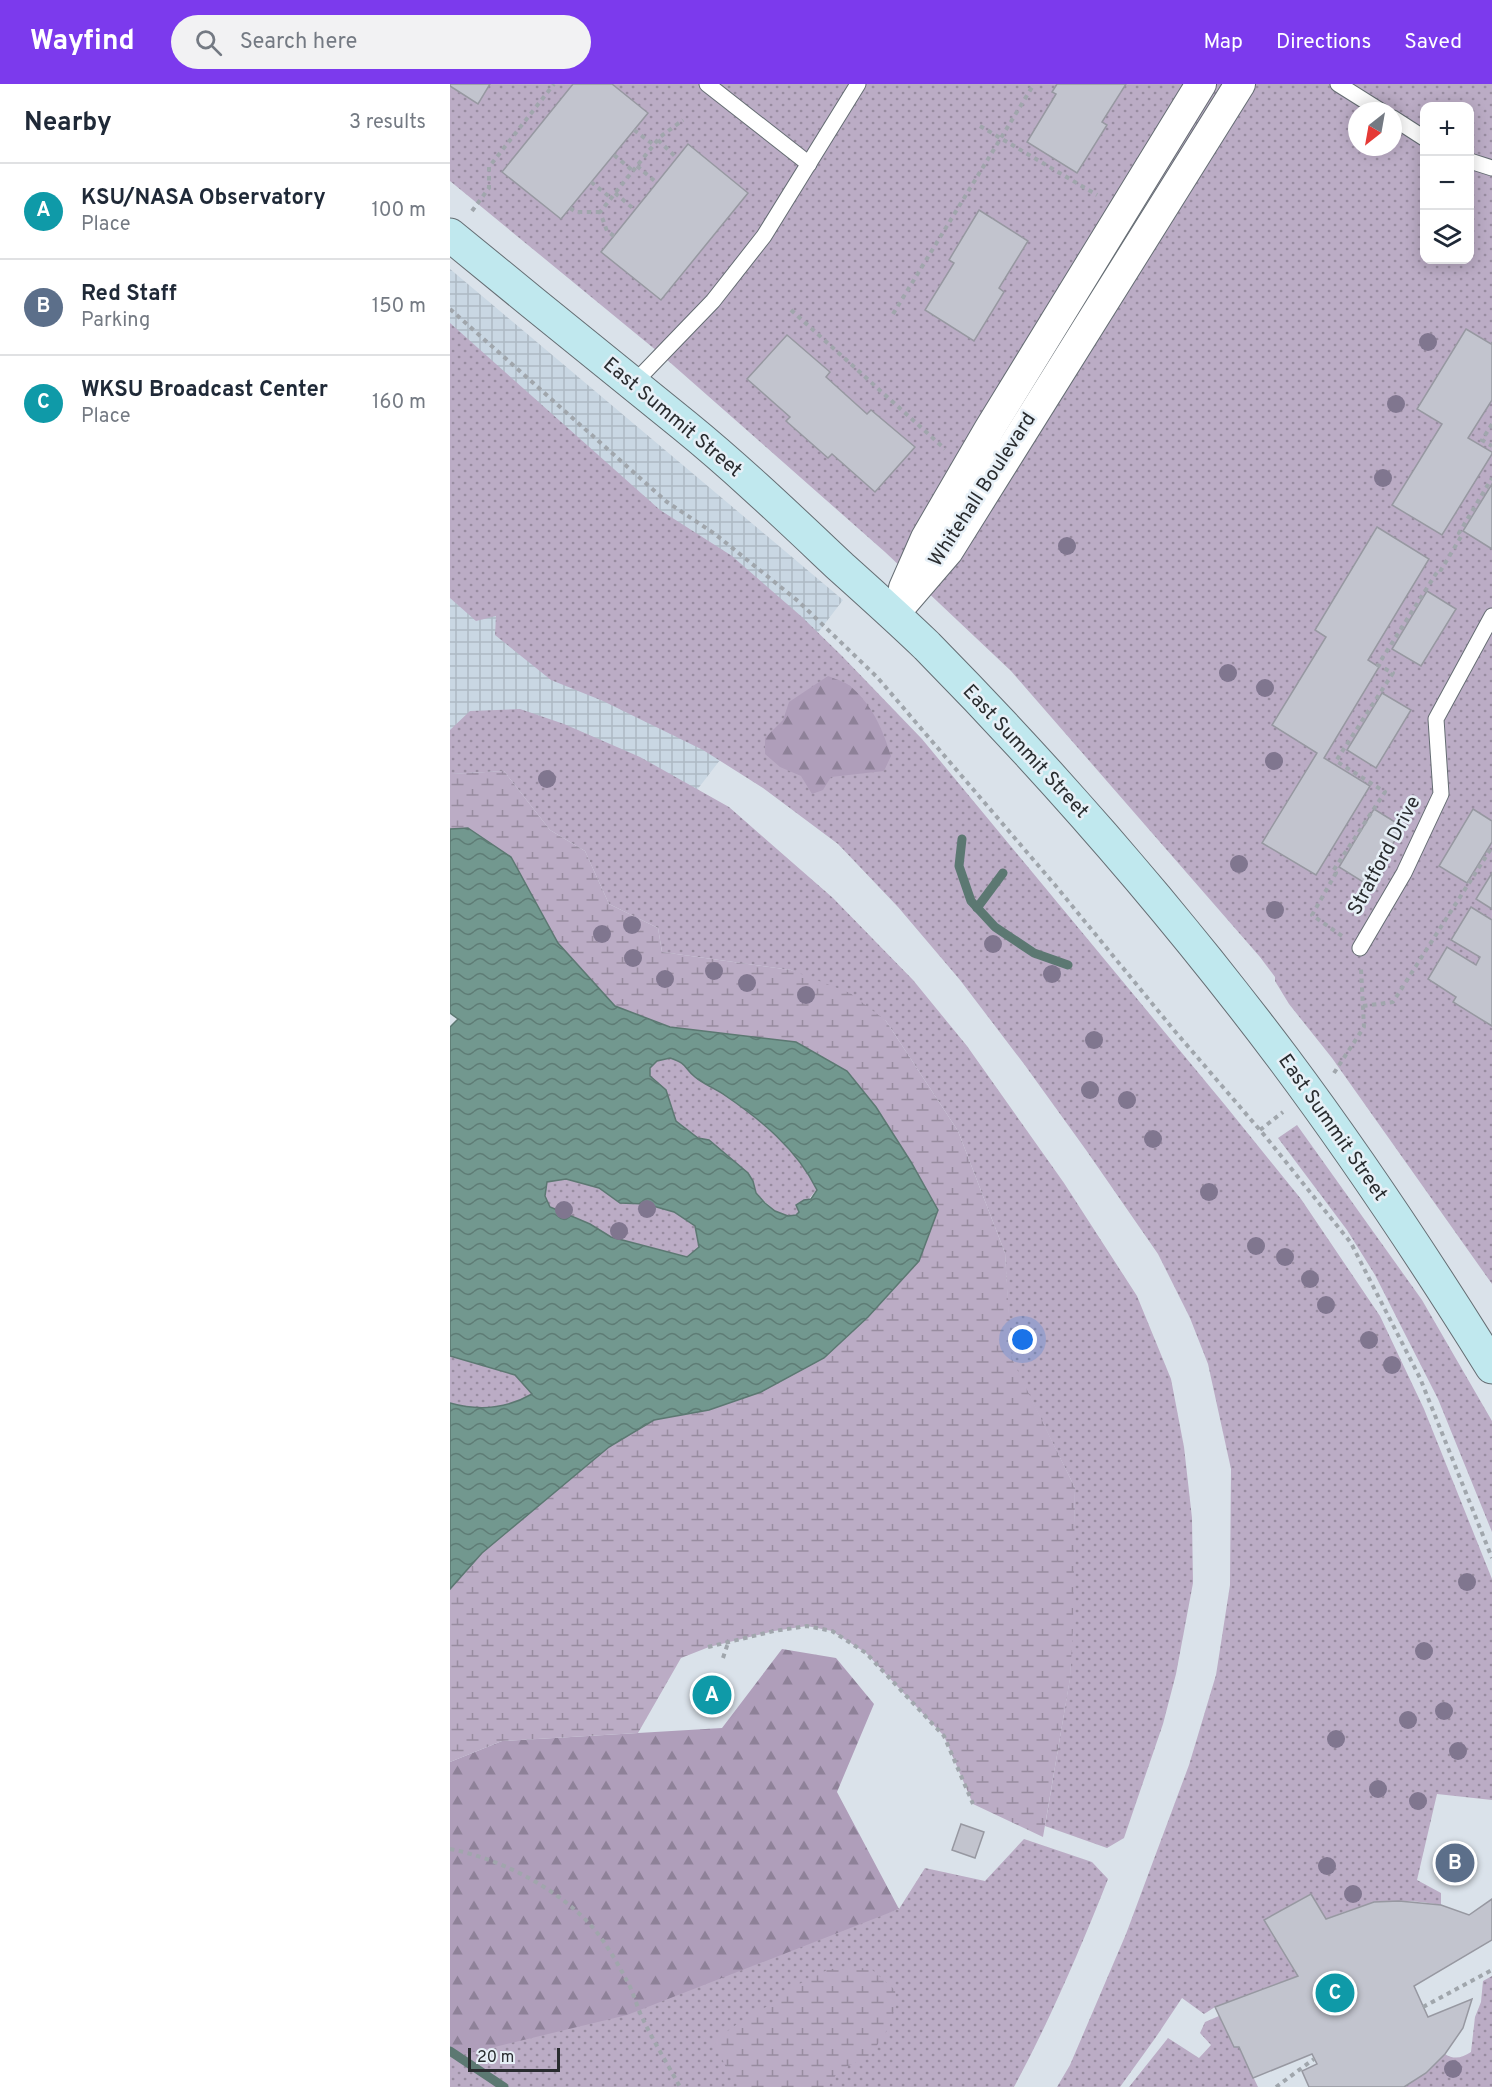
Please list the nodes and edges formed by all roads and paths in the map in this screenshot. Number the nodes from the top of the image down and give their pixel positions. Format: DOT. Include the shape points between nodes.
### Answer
graph roads {
  1 [pos="554,84"];
  2 [pos="707,84"];
  3 [pos="858,84"];
  4 [pos="1034,84"];
  5 [pos="1201,84"];
  6 [pos="1240,84"];
  7 [pos="1338,84"];
  8 [pos="1367,102"];
  9 [pos="683,120"];
  10 [pos="1402,124"];
  11 [pos="980,126"];
  12 [pos="634,130"];
  13 [pos="1420,135"];
  14 [pos="1001,138"];
  15 [pos="658,140"];
  16 [pos="654,145"];
  17 [pos="614,155"];
  18 [pos="677,158"];
  19 [pos="1474,162"];
  20 [pos="808,164"];
  21 [pos="637,166"];
  22 [pos="1492,168"];
  23 [pos="633,171"];
  24 [pos="591,182"];
  25 [pos="657,183"];
  26 [pos="615,193"];
  27 [pos="611,198"];
  28 [pos="570,208"];
  29 [pos="635,210"];
  30 [pos="1123,211"];
  31 [pos="600,212"];
  32 [pos="452,236"];
  33 [pos="614,236"];
  34 [pos="450,309"];
  35 [pos="791,310"];
  36 [pos="893,314"];
  37 [pos="632,385"];
  38 [pos="1492,424"];
  39 [pos="1492,446"];
  40 [pos="952,456"];
  41 [pos="1492,478"];
  42 [pos="893,615"];
  43 [pos="1492,616"];
  44 [pos="1492,847"];
  45 [pos="1360,948"];
  46 [pos="1363,1006"];
  47 [pos="1308,1093"];
  48 [pos="1492,1366"];
  49 [pos="1492,1557"];
  50 [pos="728,1642"];
  51 [pos="708,1647"];
  52 [pos="723,1658"];
  53 [pos="973,1804"];
  54 [pos="450,1849"];
  55 [pos="1492,1970"];
  56 [pos="1424,2007"];
  57 [pos="1314,2060"];
  58 [pos="680,2087"];
  59 [pos="1276,2087"];
  1 -- 32 [label="path" via="489,167 489,188"];
  2 -- 20 [label="lane"];
  3 -- 20 [label="lane"];
  4 -- 14 [label="path"];
  5 -- 30 [label="street, Whitehall Boulevard"];
  6 -- 42 [label="street, Whitehall Boulevard" via="948,551"];
  7 -- 8 [label="lane"];
  9 -- 15 [label="path"];
  10 -- 13 [label="lane"];
  11 -- 14 [label="path"];
  12 -- 16 [label="path"];
  14 -- 30 [label="path"];
  14 -- 36 [label="path"];
  15 -- 16 [label="path"];
  15 -- 18 [label="path"];
  16 -- 21 [label="path"];
  17 -- 23 [label="path"];
  19 -- 22 [label="lane"];
  20 -- 37 [label="lane" via="764,236 713,301"];
  21 -- 23 [label="path"];
  21 -- 25 [label="path"];
  23 -- 26 [label="path"];
  24 -- 27 [label="path"];
  26 -- 27 [label="path"];
  26 -- 29 [label="path"];
  27 -- 31 [label="path"];
  28 -- 31 [label="path" via="576,212"];
  30 -- 42 [label="street, Whitehall Boulevard" via="926,538"];
  31 -- 33 [label="path"];
  32 -- 37 [label="main road, East Summit Street"];
  34 -- 49 [label="path" via="667,502 715,534 798,601 877,677 1265,1136 1351,1243 1420,1378"];
  35 -- 40 [label="path"];
  37 -- 42 [label="main road, East Summit Street" via="754,486"];
  38 -- 39 [label="path" via="1482,440"];
  41 -- 45 [label="path" via="1441,570 1378,665 1393,673 1336,761 1385,792 1333,871 1336,873 1312,915"];
  42 -- 47 [label="main road, East Summit Street" via="996,719 1094,827 1201,953"];
  43 -- 45 [label="lane, Stratford Drive" via="1436,719 1441,794 1404,873"];
  44 -- 46 [label="path" via="1393,1002"];
  45 -- 46 [label="path"];
  46 -- 47 [label="path" via="1364,1027 1336,1072"];
  47 -- 48 [label="main road, East Summit Street" via="1430,1268"];
  50 -- 51 [label="path"];
  50 -- 52 [label="path"];
  50 -- 53 [label="path" via="807,1626 832,1630 854,1644 944,1736"];
  54 -- 58 [label="path" via="525,1875 572,1907 596,1931 627,1981"];
  55 -- 56 [label="path"];
  57 -- 59 [label="path"];
}
